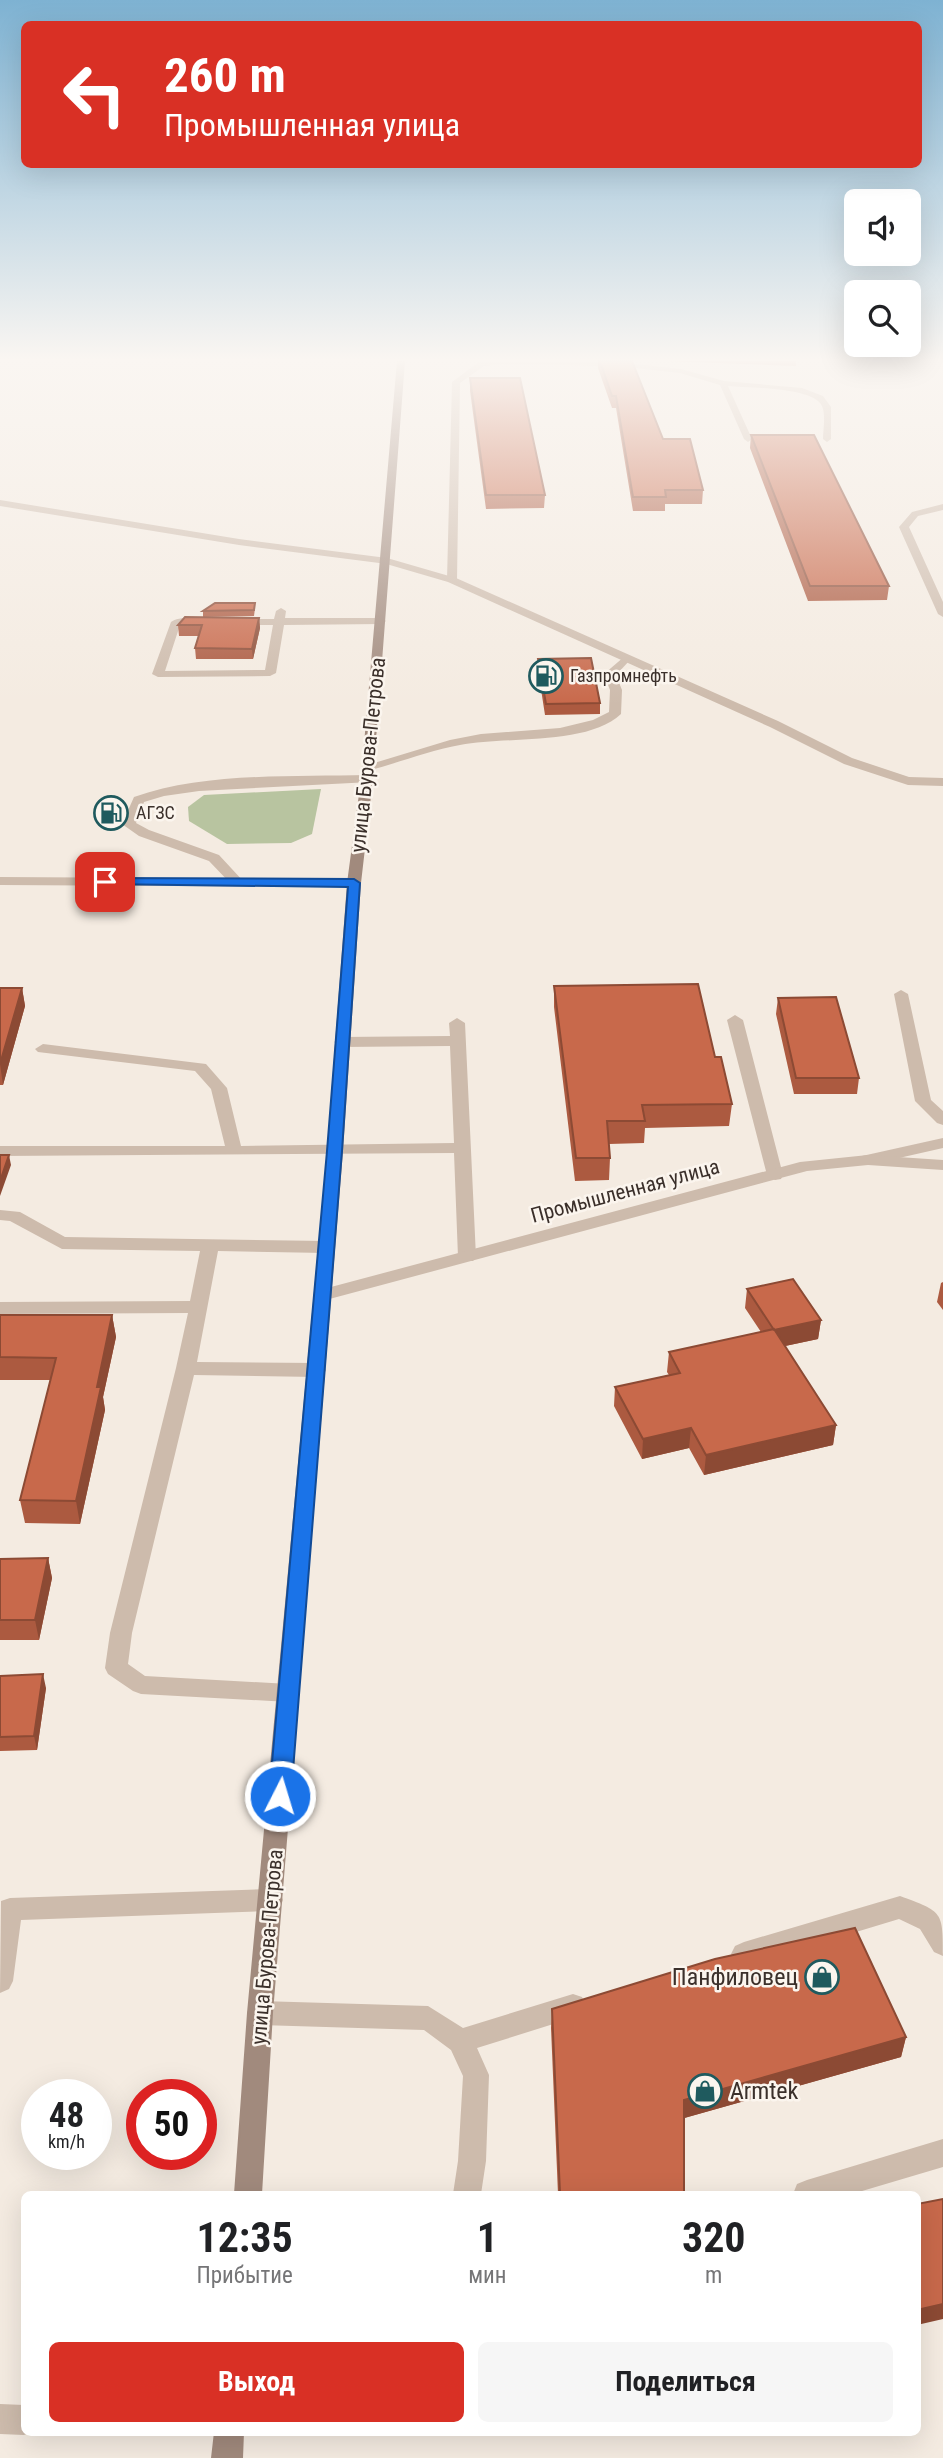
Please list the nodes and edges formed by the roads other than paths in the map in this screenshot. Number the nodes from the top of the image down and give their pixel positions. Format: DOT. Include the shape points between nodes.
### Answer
graph roads {
  1 [pos="393,476"];
  2 [pos="454,476"];
  3 [pos="0,503"];
  4 [pos="943,507"];
  5 [pos="387,555"];
  6 [pos="452,580"];
  7 [pos="943,614"];
  8 [pos="280,616"];
  9 [pos="381,621"];
  10 [pos="215,622"];
  11 [pos="228,622"];
  12 [pos="625,659"];
  13 [pos="367,773"];
  14 [pos="943,782"];
  15 [pos="0,881"];
  16 [pos="237,882"];
  17 [pos="354,883"];
  18 [pos="901,994"];
  19 [pos="736,1020"];
  20 [pos="457,1023"];
  21 [pos="458,1041"];
  22 [pos="342,1042"];
  23 [pos="43,1049"];
  24 [pos="943,1120"];
  25 [pos="943,1143"];
  26 [pos="462,1148"];
  27 [pos="0,1151"];
  28 [pos="234,1151"];
  29 [pos="335,1151"];
  30 [pos="868,1160"];
  31 [pos="943,1165"];
  32 [pos="775,1174"];
  33 [pos="0,1215"];
  34 [pos="210,1246"];
  35 [pos="326,1247"];
  36 [pos="467,1257"];
  37 [pos="322,1295"];
  38 [pos="198,1307"];
  39 [pos="0,1308"];
  40 [pos="186,1368"];
  41 [pos="316,1370"];
  42 [pos="289,1693"];
  43 [pos="271,1900"];
  44 [pos="5,1909"];
  45 [pos="943,1944"];
  46 [pos="726,1960"];
  47 [pos="0,1982"];
  48 [pos="593,2000"];
  49 [pos="260,2013"];
  50 [pos="460,2041"];
  51 [pos="943,2153"];
  52 [pos="248,2191"];
  53 [pos="467,2191"];
  54 [pos="817,2191"];
  55 [pos="0,2419"];
  56 [pos="21,2420"];
  57 [pos="229,2436"];
  58 [pos="227,2458"];
  1 -- 5 [label="main road, улица Бурова-Петрова"];
  2 -- 6 [label="street"];
  3 -- 5 [label="street" via="239,542"];
  4 -- 7 [label="street" via="915,514 904,527"];
  5 -- 6 [label="street"];
  5 -- 9 [label="main road, улица Бурова-Петрова"];
  6 -- 12 [label="street"];
  8 -- 9 [label="street"];
  8 -- 10 [label="street" via="271,673 158,674 176,622"];
  8 -- 11 [label="street"];
  9 -- 13 [label="main road, улица Бурова-Петрова"];
  12 -- 13 [label="street" via="610,674 616,690 615,714 600,724 461,741"];
  12 -- 14 [label="street" via="848,761 908,781"];
  13 -- 16 [label="street" via="160,791 139,800 128,824 214,858"];
  13 -- 17 [label="main road, улица Бурова-Петрова"];
  15 -- 16 [label="street"];
  16 -- 17 [label="street"];
  17 -- 22 [label="main road, улица Бурова-Петрова"];
  18 -- 24 [label="street" via="923,1101"];
  19 -- 32 [label="street"];
  20 -- 21 [label="street"];
  21 -- 22 [label="street"];
  21 -- 26 [label="street"];
  22 -- 29 [label="main road, улица Бурова-Петрова"];
  23 -- 28 [label="street" via="201,1068 219,1088"];
  25 -- 30 [label="street"];
  26 -- 29 [label="street"];
  26 -- 36 [label="street"];
  27 -- 28 [label="street"];
  28 -- 29 [label="street"];
  29 -- 35 [label="main road, улица Бурова-Петрова"];
  30 -- 31 [label="street, Промышленная улица"];
  30 -- 32 [label="street, Промышленная улица"];
  32 -- 36 [label="street, Промышленная улица"];
  33 -- 34 [label="street" via="14,1216 62,1243"];
  34 -- 35 [label="street"];
  34 -- 38 [label="street"];
  35 -- 37 [label="main road, улица Бурова-Петрова"];
  36 -- 37 [label="street, Промышленная улица"];
  37 -- 41 [label="main road, улица Бурова-Петрова"];
  38 -- 39 [label="street"];
  38 -- 40 [label="street"];
  40 -- 41 [label="street"];
  40 -- 42 [label="street" via="116,1668 141,1685"];
  41 -- 42 [label="main road, улица Бурова-Петрова"];
  42 -- 43 [label="main road, улица Бурова-Петрова"];
  43 -- 44 [label="street"];
  43 -- 49 [label="main road, улица Бурова-Петрова"];
  44 -- 47 [label="street"];
  45 -- 46 [label="street" via="929,1921 900,1907"];
  48 -- 50 [label="street"];
  49 -- 50 [label="street" via="428,2018"];
  49 -- 52 [label="main road, улица Бурова-Петрова"];
  50 -- 53 [label="street" via="476,2075"];
  51 -- 54 [label="street"];
  55 -- 56 [label="street"];
  57 -- 58 [label="main road"];
}
